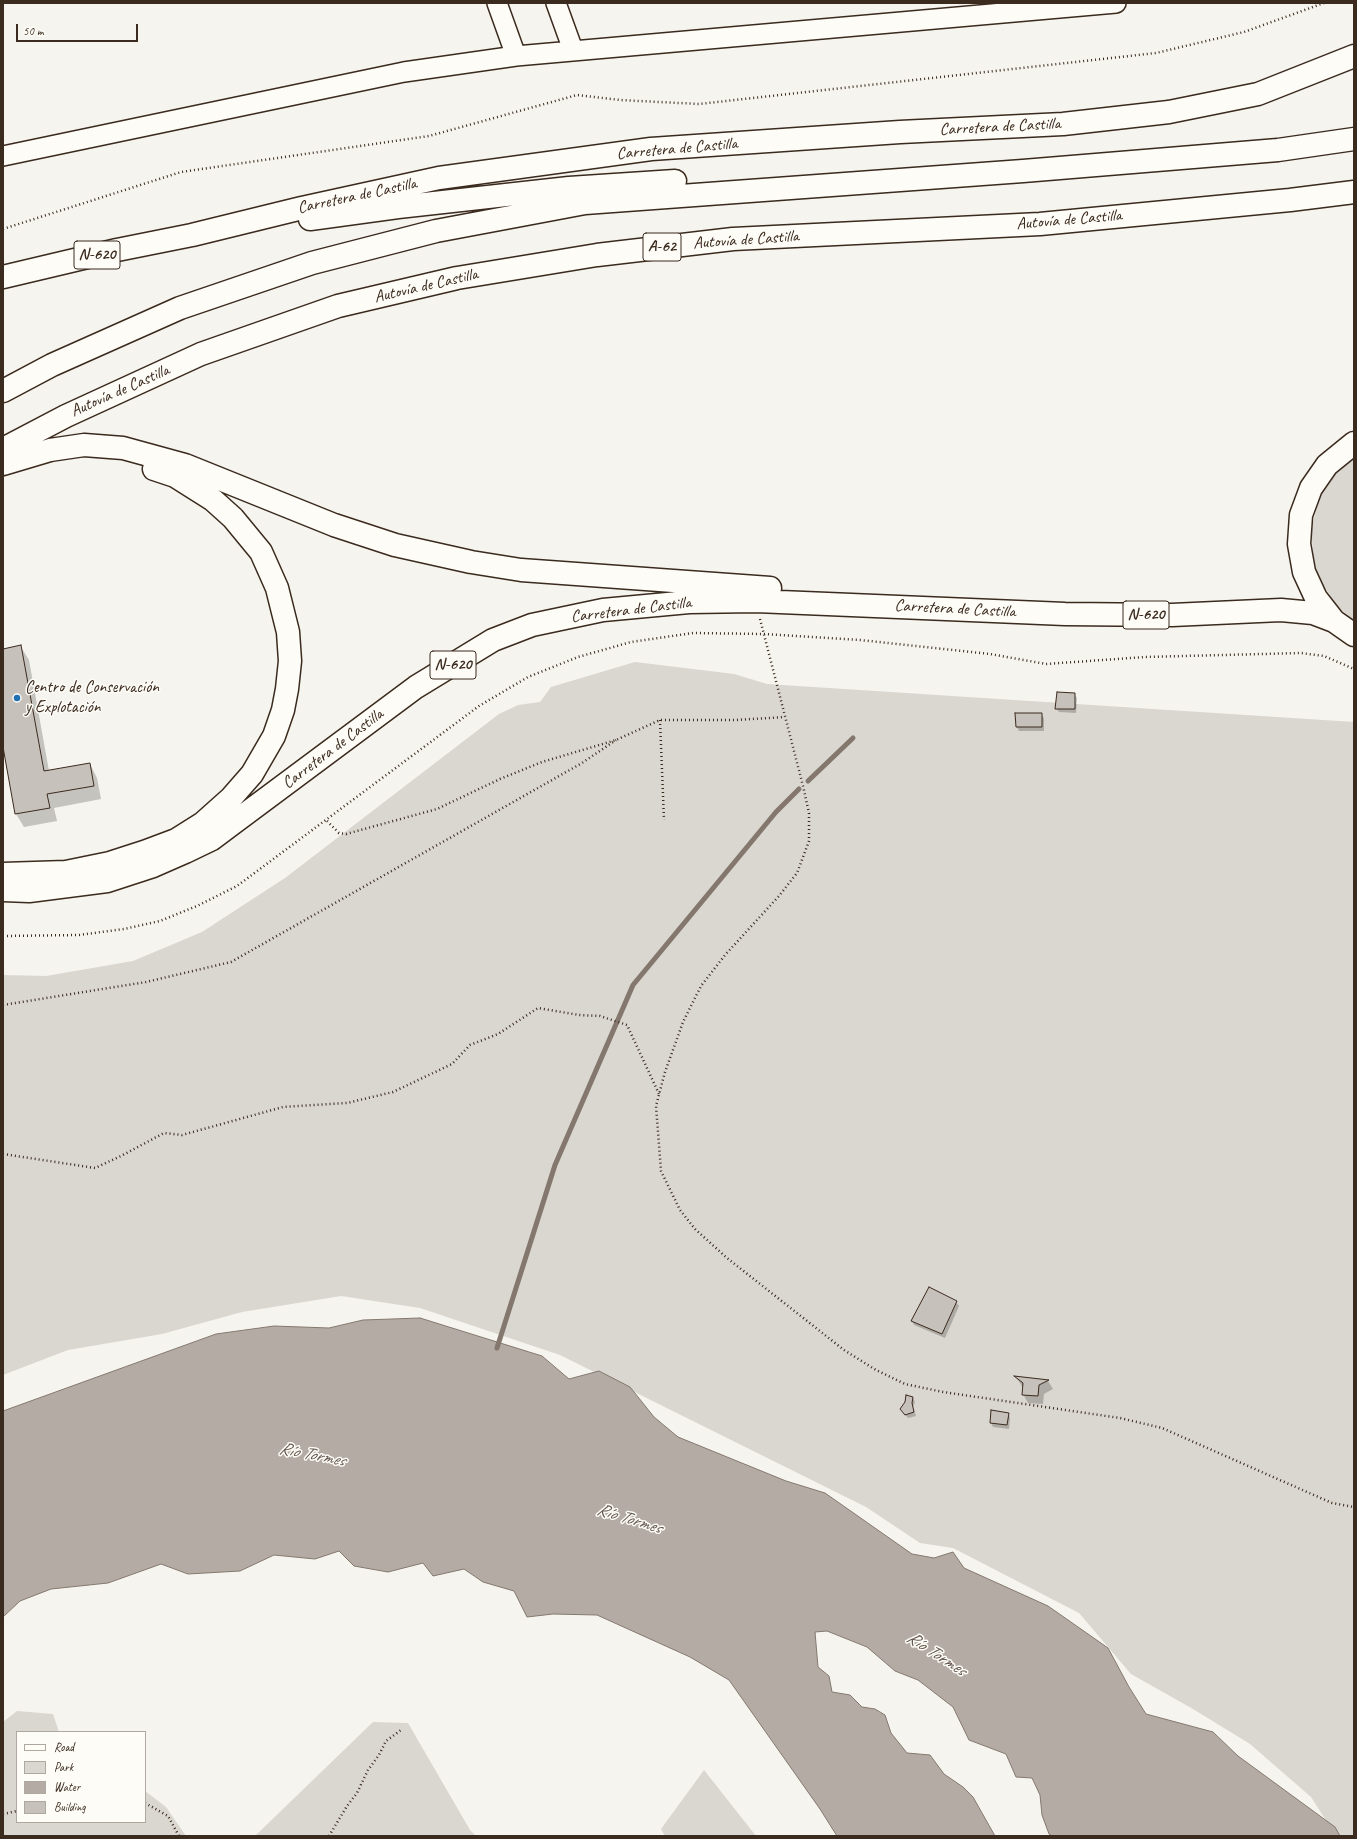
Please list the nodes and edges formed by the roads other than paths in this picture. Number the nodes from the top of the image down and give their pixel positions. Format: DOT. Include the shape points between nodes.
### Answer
graph roads {
  1 [pos="497,3"];
  2 [pos="556,3"];
  3 [pos="1116,3"];
  4 [pos="573,50"];
  5 [pos="516,56"];
  6 [pos="1354,56"];
  7 [pos="1354,139"];
  8 [pos="3,156"];
  9 [pos="840,185"];
  10 [pos="1354,192"];
  11 [pos="192,235"];
  12 [pos="3,277"];
  13 [pos="3,391"];
  14 [pos="1354,442"];
  15 [pos="3,449"];
  16 [pos="3,464"];
  17 [pos="3,476"];
  18 [pos="956,609"];
  19 [pos="1334,621"];
  20 [pos="1354,635"];
  21 [pos="3,874"];
  22 [pos="3,890"];
  1 -- 5 [label="street"];
  2 -- 4 [label="street"];
  3 -- 4 [label="street"];
  4 -- 5 [label="street"];
  5 -- 8 [label="street" via="404,72"];
  6 -- 11 [label="highway, Carretera de Castilla" via="1258,94 1169,112 1063,124 651,149 439,178"];
  7 -- 9 [label="highway" via="1278,150"];
  9 -- 11 [label="highway" via="755,179 690,180 568,188 398,207"];
  9 -- 13 [label="highway" via="585,203 436,231 312,262 180,308"];
  10 -- 15 [label="highway, Autovía de Castilla / A-62" via="1040,224 733,239 598,255 457,278 338,306 201,354 66,416"];
  11 -- 12 [label="highway, Carretera de Castilla / N-620"];
  14 -- 19 [label="highway, N-620" via="1327,464 1311,488 1301,515 1299,544 1304,572 1316,598"];
  16 -- 18 [label="highway" via="50,450 70,447 123,448 185,465 334,525 395,545 471,562 521,570 764,588"];
  17 -- 21 [label="highway" via="52,460 88,456 128,461 175,476 213,500 233,518 261,552 277,588 287,625 290,661 283,710 274,736 252,774 227,803 203,823 176,840 110,863 66,872"];
  18 -- 19 [label="highway, Carretera de Castilla / N-620" via="1172,615 1281,610 1314,613"];
  18 -- 22 [label="highway, Carretera de Castilla / N-620" via="756,601 689,602 603,610 532,625 493,640 416,687 205,842 153,866 107,881 29,891"];
  19 -- 20 [label="highway, N-620"];
}
